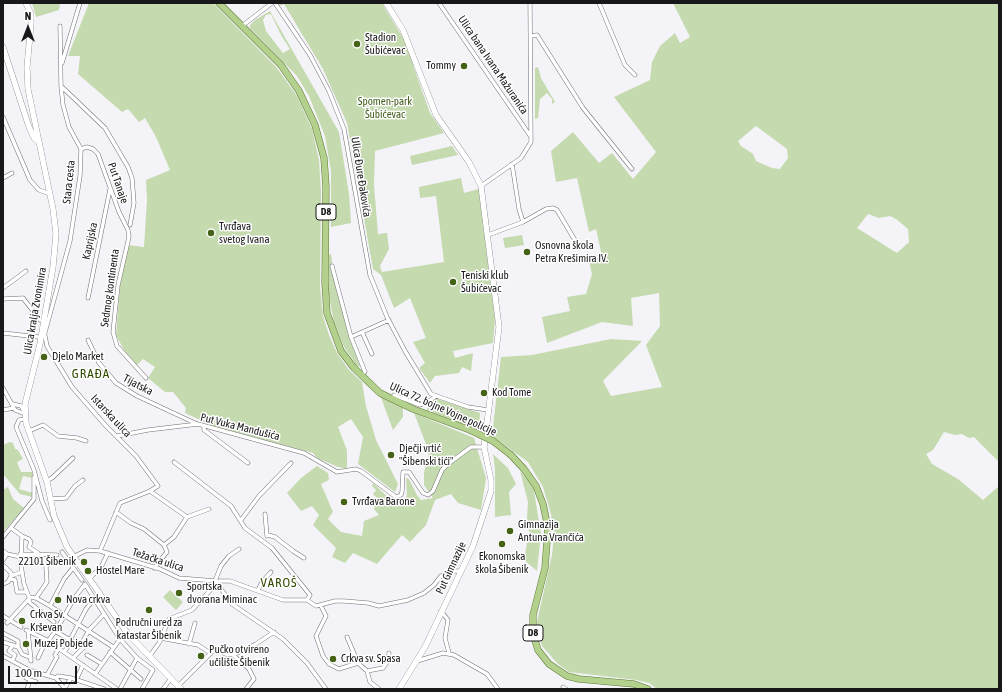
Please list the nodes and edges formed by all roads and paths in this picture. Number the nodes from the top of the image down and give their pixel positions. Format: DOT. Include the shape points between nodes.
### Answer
graph roads {
  1 [pos="26,3"];
  2 [pos="80,3"];
  3 [pos="219,3"];
  4 [pos="273,3"];
  5 [pos="386,3"];
  6 [pos="440,3"];
  7 [pos="530,3"];
  8 [pos="599,3"];
  9 [pos="60,26"];
  10 [pos="242,26"];
  11 [pos="531,36"];
  12 [pos="3,47"];
  13 [pos="61,64"];
  14 [pos="635,75"];
  15 [pos="61,86"];
  16 [pos="3,117"];
  17 [pos="532,138"];
  18 [pos="39,142"];
  19 [pos="81,149"];
  20 [pos="512,164"];
  21 [pos="632,169"];
  22 [pos="12,173"];
  23 [pos="3,178"];
  24 [pos="481,186"];
  25 [pos="110,188"];
  26 [pos="50,194"];
  27 [pos="523,222"];
  28 [pos="130,225"];
  29 [pos="488,235"];
  30 [pos="129,236"];
  31 [pos="576,242"];
  32 [pos="332,266"];
  33 [pos="26,271"];
  34 [pos="3,288"];
  35 [pos="88,298"];
  36 [pos="3,299"];
  37 [pos="40,320"];
  38 [pos="389,320"];
  39 [pos="362,332"];
  40 [pos="3,333"];
  41 [pos="41,336"];
  42 [pos="351,337"];
  43 [pos="88,340"];
  44 [pos="372,354"];
  45 [pos="365,372"];
  46 [pos="146,378"];
  47 [pos="3,388"];
  48 [pos="394,395"];
  49 [pos="436,396"];
  50 [pos="26,400"];
  51 [pos="15,405"];
  52 [pos="3,410"];
  53 [pos="488,410"];
  54 [pos="25,414"];
  55 [pos="198,424"];
  56 [pos="204,426"];
  57 [pos="29,431"];
  58 [pos="117,436"];
  59 [pos="86,441"];
  60 [pos="484,446"];
  61 [pos="73,458"];
  62 [pos="174,462"];
  63 [pos="248,463"];
  64 [pos="292,463"];
  65 [pos="34,470"];
  66 [pos="83,480"];
  67 [pos="46,481"];
  68 [pos="150,491"];
  69 [pos="50,499"];
  70 [pos="209,509"];
  71 [pos="116,512"];
  72 [pos="265,514"];
  73 [pos="187,518"];
  74 [pos="50,520"];
  75 [pos="241,520"];
  76 [pos="11,528"];
  77 [pos="268,535"];
  78 [pos="22,536"];
  79 [pos="3,537"];
  80 [pos="264,541"];
  81 [pos="164,545"];
  82 [pos="239,549"];
  83 [pos="3,551"];
  84 [pos="100,551"];
  85 [pos="39,553"];
  86 [pos="108,553"];
  87 [pos="7,554"];
  88 [pos="59,554"];
  89 [pos="20,555"];
  90 [pos="73,557"];
  91 [pos="304,558"];
  92 [pos="3,560"];
  93 [pos="3,565"];
  94 [pos="73,568"];
  95 [pos="154,568"];
  96 [pos="460,571"];
  97 [pos="22,572"];
  98 [pos="271,572"];
  99 [pos="10,577"];
  100 [pos="89,579"];
  101 [pos="82,580"];
  102 [pos="216,582"];
  103 [pos="3,584"];
  104 [pos="258,590"];
  105 [pos="26,592"];
  106 [pos="36,598"];
  107 [pos="94,599"];
  108 [pos="29,600"];
  109 [pos="307,600"];
  110 [pos="50,606"];
  111 [pos="321,606"];
  112 [pos="441,611"];
  113 [pos="104,614"];
  114 [pos="65,615"];
  115 [pos="3,616"];
  116 [pos="9,622"];
  117 [pos="78,623"];
  118 [pos="195,623"];
  119 [pos="57,624"];
  120 [pos="21,627"];
  121 [pos="89,630"];
  122 [pos="55,631"];
  123 [pos="274,632"];
  124 [pos="3,633"];
  125 [pos="347,637"];
  126 [pos="161,638"];
  127 [pos="120,639"];
  128 [pos="70,640"];
  129 [pos="47,641"];
  130 [pos="3,642"];
  131 [pos="189,644"];
  132 [pos="13,645"];
  133 [pos="18,647"];
  134 [pos="113,647"];
  135 [pos="59,648"];
  136 [pos="64,652"];
  137 [pos="110,652"];
  138 [pos="210,653"];
  139 [pos="389,653"];
  140 [pos="449,653"];
  141 [pos="87,655"];
  142 [pos="233,655"];
  143 [pos="3,656"];
  144 [pos="38,658"];
  145 [pos="74,658"];
  146 [pos="137,658"];
  147 [pos="149,658"];
  148 [pos="12,661"];
  149 [pos="417,661"];
  150 [pos="358,663"];
  151 [pos="102,664"];
  152 [pos="83,665"];
  153 [pos="131,669"];
  154 [pos="367,671"];
  155 [pos="95,674"];
  156 [pos="47,675"];
  157 [pos="56,678"];
  158 [pos="71,678"];
  159 [pos="76,680"];
  160 [pos="143,681"];
  161 [pos="169,681"];
  162 [pos="36,682"];
  163 [pos="180,687"];
  164 [pos="27,689"];
  165 [pos="65,689"];
  166 [pos="104,689"];
  167 [pos="117,689"];
  168 [pos="120,689"];
  169 [pos="142,689"];
  170 [pos="163,689"];
  171 [pos="246,689"];
  172 [pos="326,689"];
  173 [pos="379,689"];
  174 [pos="399,689"];
  175 [pos="498,689"];
  176 [pos="648,689"];
  1 -- 18 [label="street, Ulica kralja Zvonimira" via="31,14 28,89"];
  2 -- 13 [label="street"];
  3 -- 10 [label="main road, Ulica 72. bojne Vojne policije / D8"];
  4 -- 10 [label="street"];
  4 -- 38 [label="street, Ulica Đure Đakovića" via="310,55 329,91 344,129 370,275"];
  5 -- 24 [label="street, Put Gimnazije" via="406,36 436,115 469,162"];
  6 -- 17 [label="street, Ulica bana Ivana Mažuranića"];
  7 -- 11 [label="street, Ulica bana Ivana Mažuranića"];
  8 -- 14 [label="street" via="625,65"];
  9 -- 13 [label="street, Stara cesta"];
  10 -- 176 [label="main road, Ulica 72. bojne Vojne policije / D8, bridge" via="290,77 306,103 320,140 326,187 324,283 327,314 341,351 354,368 380,393 413,409 470,430 493,441 511,454 536,486 548,528 545,568 533,615 533,634 538,650 549,664 567,676 579,680 629,684"];
  11 -- 17 [label="street, Ulica bana Ivana Mažuranića"];
  11 -- 21 [label="street" via="537,35 582,106"];
  12 -- 18 [label="street" via="29,128"];
  13 -- 15 [label="street, Stara cesta"];
  15 -- 19 [label="street, Stara cesta" via="63,106"];
  15 -- 28 [label="street" via="105,128 128,167 132,178 134,203"];
  16 -- 26 [label="street" via="30,180 39,190"];
  17 -- 20 [label="street, Ulica bana Ivana Mažuranića" via="525,154"];
  18 -- 26 [label="street, Ulica kralja Zvonimira"];
  19 -- 25 [label="street, Put Tanaje" via="93,149 98,154"];
  19 -- 41 [label="street, Stara cesta" via="80,176 71,234"];
  20 -- 24 [label="street, Ulica bana Ivana Mažuranića"];
  20 -- 27 [label="street"];
  22 -- 23 [label="street"];
  24 -- 29 [label="street, Put Gimnazije"];
  25 -- 30 [label="street, Put Tanaje"];
  25 -- 35 [label="street, Kaprijska"];
  26 -- 41 [label="street, Ulica kralja Zvonimira" via="55,219 56,249"];
  27 -- 29 [label="street"];
  27 -- 31 [label="street" via="546,209 553,208 557,210"];
  29 -- 53 [label="street, Put Gimnazije" via="499,328"];
  30 -- 46 [label="street, Sedmog kontinenta" via="118,285 112,332 117,346"];
  32 -- 42 [label="street"];
  33 -- 34 [label="street"];
  36 -- 37 [label="street" via="23,298"];
  38 -- 39 [label="street"];
  38 -- 49 [label="street, Ulica Đure Đakovića" via="405,351 430,391"];
  39 -- 42 [label="street"];
  39 -- 44 [label="street"];
  40 -- 41 [label="street"];
  41 -- 50 [label="street, Ulica kralja Zvonimira"];
  41 -- 58 [label="street, Istarska ulica" via="72,387"];
  42 -- 45 [label="street"];
  43 -- 55 [label="street, Tijatska" via="99,363 116,383 137,396"];
  47 -- 51 [label="street"];
  48 -- 49 [label="street" via="420,405"];
  49 -- 53 [label="street" via="468,407"];
  50 -- 51 [label="street"];
  50 -- 54 [label="street, Ulica kralja Zvonimira"];
  51 -- 52 [label="street"];
  51 -- 54 [label="street"];
  51 -- 54 [label="street" via="19,413"];
  53 -- 60 [label="street, Put Gimnazije"];
  54 -- 57 [label="street, Ulica kralja Zvonimira"];
  54 -- 65 [label="street" via="16,427"];
  55 -- 56 [label="street, Put Vuka Mandušića"];
  55 -- 58 [label="street, Put Vuka Mandušića"];
  56 -- 60 [label="street, Put Vuka Mandušića" via="304,453 330,469 340,472 361,470 396,497 401,495 402,474 406,471 428,496 448,464 471,447"];
  56 -- 63 [label="street" via="204,430"];
  57 -- 59 [label="street" via="43,425 58,436"];
  57 -- 67 [label="street, Ulica kralja Zvonimira"];
  58 -- 68 [label="street, Istarska ulica" via="136,456 158,486"];
  60 -- 96 [label="street, Put Gimnazije" via="491,491 479,528"];
  61 -- 67 [label="street"];
  62 -- 75 [label="street" via="231,506"];
  64 -- 75 [label="street" via="259,496"];
  65 -- 74 [label="street"];
  65 -- 76 [label="street" via="34,499"];
  66 -- 69 [label="street" via="74,486 66,498"];
  67 -- 69 [label="street, Ulica kralja Zvonimira"];
  68 -- 71 [label="street" via="120,503"];
  68 -- 73 [label="street"];
  69 -- 90 [label="street, Ulica kralja Zvonimira" via="62,538"];
  70 -- 73 [label="street"];
  71 -- 81 [label="street"];
  71 -- 84 [label="street"];
  72 -- 77 [label="street"];
  73 -- 81 [label="street" via="174,537"];
  75 -- 80 [label="street" via="245,528"];
  76 -- 78 [label="street"];
  76 -- 79 [label="street"];
  77 -- 80 [label="street"];
  77 -- 91 [label="street" via="276,537"];
  78 -- 85 [label="street" via="29,539 29,547"];
  78 -- 89 [label="street"];
  80 -- 109 [label="street" via="281,557 310,595"];
  81 -- 95 [label="street" via="167,552"];
  82 -- 102 [label="street" via="221,566"];
  83 -- 87 [label="street"];
  84 -- 86 [label="street, Težačka ulica"];
  84 -- 90 [label="street" via="87,550"];
  85 -- 88 [label="street"];
  85 -- 89 [label="street"];
  86 -- 95 [label="street, Težačka ulica"];
  86 -- 100 [label="street" via="101,566"];
  87 -- 89 [label="street"];
  87 -- 92 [label="street"];
  88 -- 94 [label="street"];
  88 -- 106 [label="street" via="46,567 47,582"];
  89 -- 97 [label="street"];
  90 -- 100 [label="street, Ulica kralja Zvonimira"];
  93 -- 99 [label="street" via="11,573"];
  94 -- 101 [label="street"];
  94 -- 110 [label="street" via="64,579"];
  95 -- 102 [label="street, Težačka ulica" via="179,578"];
  96 -- 111 [label="street" via="441,576 424,593 401,602 379,606 335,601"];
  96 -- 112 [label="street, Put Gimnazije"];
  97 -- 99 [label="street"];
  97 -- 105 [label="street"];
  98 -- 104 [label="street"];
  99 -- 103 [label="street" via="8,582"];
  99 -- 105 [label="street" via="15,580 17,592"];
  100 -- 147 [label="street, Ulica kralja Zvonimira" via="128,634"];
  102 -- 104 [label="street, Težačka ulica" via="230,580"];
  102 -- 123 [label="street" via="232,604"];
  102 -- 126 [label="street" via="192,610 169,620"];
  104 -- 109 [label="street, Težačka ulica" via="283,600"];
  105 -- 108 [label="street"];
  106 -- 108 [label="street"];
  106 -- 110 [label="street"];
  107 -- 113 [label="street"];
  107 -- 114 [label="street" via="85,584"];
  107 -- 117 [label="street"];
  108 -- 116 [label="street"];
  108 -- 119 [label="street"];
  109 -- 111 [label="street"];
  110 -- 114 [label="street"];
  111 -- 150 [label="street" via="326,616 316,636 328,664 339,670"];
  112 -- 140 [label="street" via="448,620 445,638"];
  112 -- 149 [label="street, Put Gimnazije"];
  113 -- 121 [label="street"];
  113 -- 127 [label="street"];
  114 -- 117 [label="street"];
  114 -- 119 [label="street"];
  115 -- 116 [label="street"];
  116 -- 120 [label="street"];
  117 -- 121 [label="street"];
  117 -- 128 [label="street"];
  118 -- 131 [label="street"];
  119 -- 122 [label="street"];
  121 -- 134 [label="street"];
  121 -- 145 [label="street" via="83,641 86,645"];
  122 -- 128 [label="street"];
  122 -- 129 [label="street"];
  123 -- 142 [label="street"];
  123 -- 172 [label="street" via="307,663"];
  124 -- 133 [label="street" via="18,641"];
  125 -- 150 [label="street"];
  126 -- 131 [label="street"];
  126 -- 147 [label="street"];
  127 -- 134 [label="street"];
  127 -- 146 [label="street"];
  128 -- 136 [label="street" via="72,641"];
  129 -- 133 [label="street" via="27,630 31,659 22,654"];
  129 -- 135 [label="street"];
  129 -- 144 [label="street"];
  130 -- 132 [label="street"];
  131 -- 138 [label="street"];
  132 -- 133 [label="street"];
  132 -- 148 [label="street" via="9,651 15,655"];
  134 -- 137 [label="street"];
  135 -- 136 [label="street"];
  135 -- 156 [label="street"];
  136 -- 145 [label="street"];
  137 -- 151 [label="street"];
  137 -- 153 [label="street"];
  138 -- 142 [label="street" via="215,650"];
  138 -- 163 [label="street"];
  139 -- 154 [label="street" via="388,661 383,668"];
  140 -- 149 [label="street"];
  140 -- 175 [label="street" via="487,674"];
  141 -- 151 [label="street"];
  142 -- 171 [label="street" via="249,669 254,679"];
  143 -- 148 [label="street"];
  145 -- 152 [label="street"];
  146 -- 153 [label="street"];
  146 -- 160 [label="street" via="153,670"];
  147 -- 163 [label="street, Ulica kralja Zvonimira"];
  148 -- 156 [label="street" via="39,675"];
  149 -- 174 [label="street, Put Gimnazije"];
  150 -- 154 [label="street"];
  151 -- 155 [label="street"];
  152 -- 155 [label="street"];
  152 -- 159 [label="street"];
  153 -- 160 [label="street"];
  153 -- 168 [label="street"];
  154 -- 173 [label="street" via="370,682"];
  155 -- 167 [label="street"];
  156 -- 157 [label="street"];
  157 -- 158 [label="street"];
  157 -- 165 [label="street"];
  158 -- 159 [label="street"];
  158 -- 165 [label="street"];
  159 -- 166 [label="street"];
  160 -- 169 [label="street"];
  161 -- 170 [label="street"];
  162 -- 164 [label="street" via="28,678"];
}
